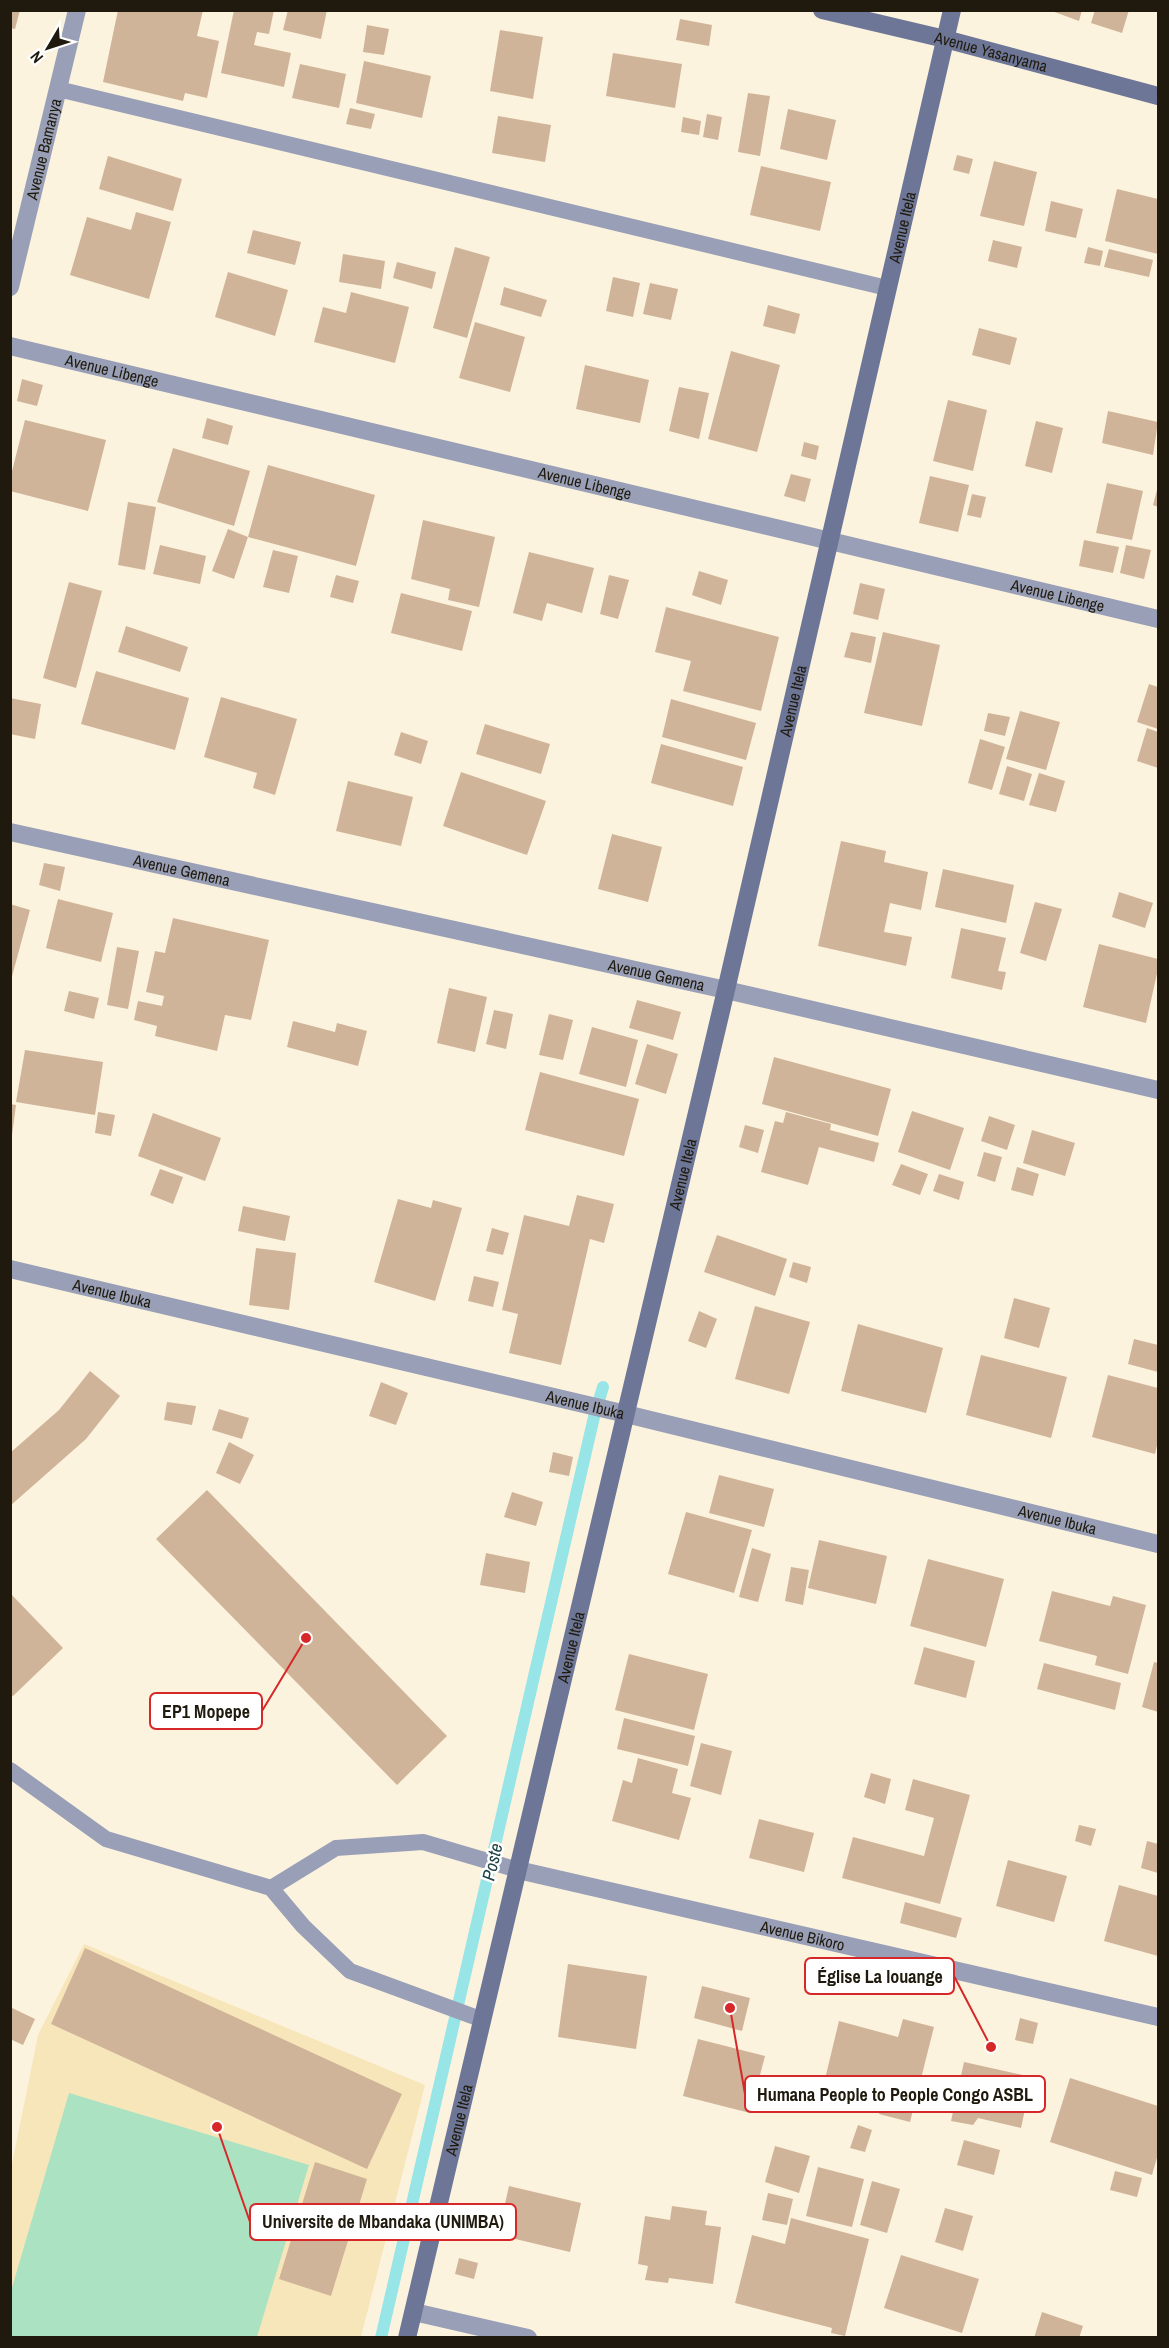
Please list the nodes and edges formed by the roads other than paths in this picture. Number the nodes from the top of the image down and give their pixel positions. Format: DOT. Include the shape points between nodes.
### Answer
graph roads {
  1 [pos="77,10"];
  2 [pos="822,10"];
  3 [pos="952,10"];
  4 [pos="945,39"];
  5 [pos="58,89"];
  6 [pos="1158,96"];
  7 [pos="10,287"];
  8 [pos="887,288"];
  9 [pos="10,346"];
  10 [pos="830,539"];
  11 [pos="1158,619"];
  12 [pos="10,832"];
  13 [pos="726,990"];
  14 [pos="1158,1090"];
  15 [pos="10,1269"];
  16 [pos="626,1414"];
  17 [pos="1158,1544"];
  18 [pos="10,1770"];
  19 [pos="518,1870"];
  20 [pos="271,1888"];
  21 [pos="1158,2017"];
  22 [pos="483,2020"];
  23 [pos="414,2312"];
  24 [pos="407,2337"];
  25 [pos="528,2337"];
  1 -- 5 [label="street, Avenue Bamanya"];
  2 -- 4 [label="street, Avenue Yasanyama"];
  3 -- 4 [label="street, Avenue Itela"];
  4 -- 6 [label="street, Avenue Yasanyama"];
  4 -- 8 [label="street, Avenue Itela"];
  5 -- 7 [label="street, Avenue Bamanya"];
  5 -- 8 [label="lane"];
  8 -- 10 [label="street, Avenue Itela"];
  9 -- 10 [label="street, Avenue Libenge"];
  10 -- 11 [label="street, Avenue Libenge"];
  10 -- 13 [label="street, Avenue Itela"];
  12 -- 13 [label="street, Avenue Gemena"];
  13 -- 14 [label="street, Avenue Gemena"];
  13 -- 16 [label="street, Avenue Itela"];
  15 -- 16 [label="street, Avenue Ibuka"];
  16 -- 17 [label="street, Avenue Ibuka"];
  16 -- 19 [label="street, Avenue Itela"];
  18 -- 20 [label="lane" via="106,1839"];
  19 -- 20 [label="lane" via="423,1842 336,1848"];
  19 -- 21 [label="street, Avenue Bikoro"];
  19 -- 22 [label="street, Avenue Itela"];
  20 -- 22 [label="lane" via="303,1926 350,1971"];
  22 -- 23 [label="street, Avenue Itela"];
  23 -- 24 [label="street, Avenue Itela"];
  23 -- 25 [label="street"];
}
